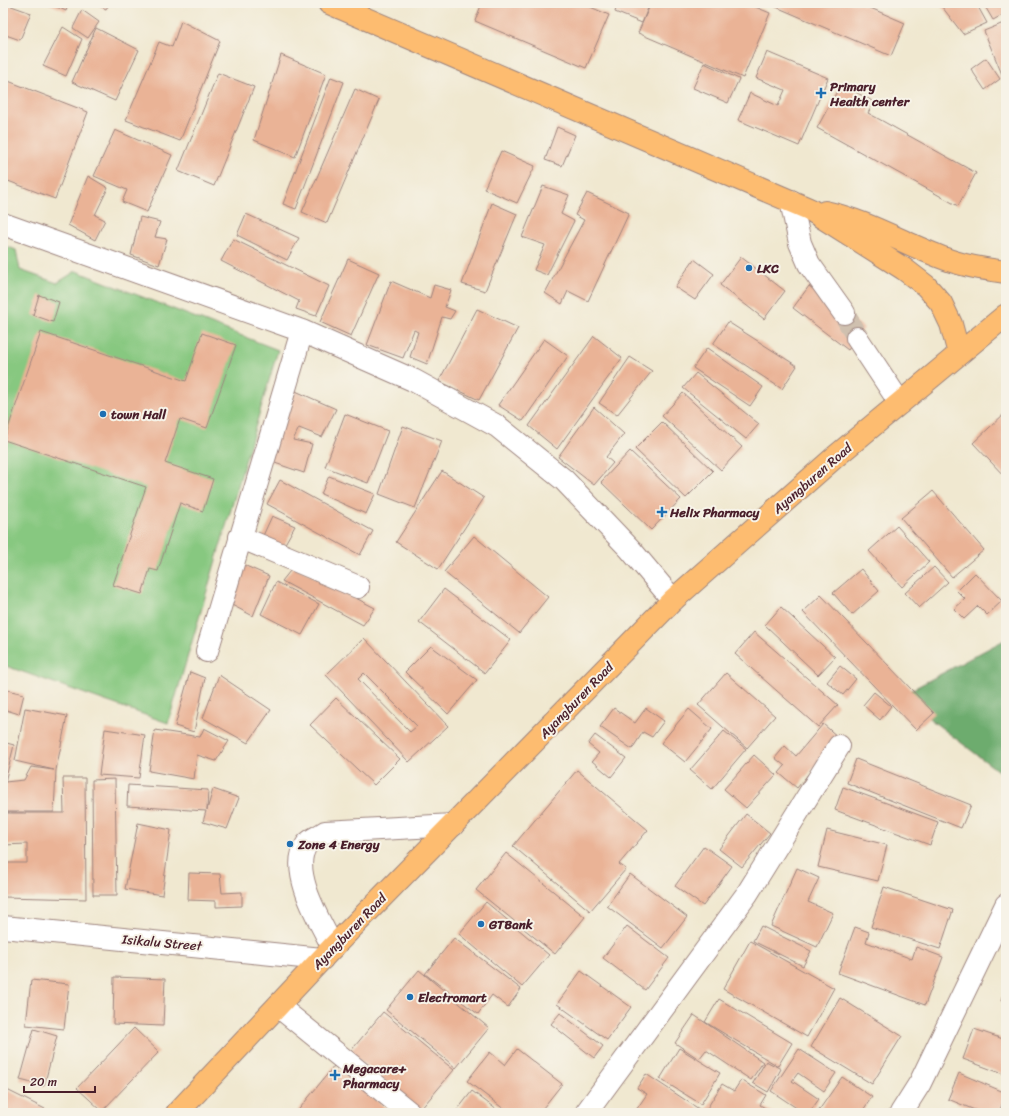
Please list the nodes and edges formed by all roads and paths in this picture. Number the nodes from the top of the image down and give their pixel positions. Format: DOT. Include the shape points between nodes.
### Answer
graph roads {
  1 [pos="328,3"];
  2 [pos="800,205"];
  3 [pos="3,224"];
  4 [pos="1006,272"];
  5 [pos="844,313"];
  6 [pos="1005,316"];
  7 [pos="302,331"];
  8 [pos="857,338"];
  9 [pos="959,354"];
  10 [pos="900,403"];
  11 [pos="240,537"];
  12 [pos="358,587"];
  13 [pos="673,600"];
  14 [pos="207,651"];
  15 [pos="840,746"];
  16 [pos="454,824"];
  17 [pos="1006,905"];
  18 [pos="3,927"];
  19 [pos="327,953"];
  20 [pos="278,1006"];
  21 [pos="177,1113"];
  22 [pos="410,1113"];
  23 [pos="586,1113"];
  24 [pos="900,1113"];
  1 -- 2 [label="main road"];
  2 -- 4 [label="main road" via="845,216 943,258 972,267"];
  2 -- 5 [label="street" via="800,242 810,264"];
  2 -- 9 [label="main road" via="904,269 926,286 940,303 951,324"];
  3 -- 7 [label="street"];
  6 -- 9 [label="main road, Ayangburen Road"];
  7 -- 11 [label="street"];
  7 -- 13 [label="street" via="413,380 498,426 564,480 630,549"];
  8 -- 10 [label="street"];
  9 -- 10 [label="main road, Ayangburen Road"];
  10 -- 13 [label="main road, Ayangburen Road"];
  11 -- 12 [label="street"];
  11 -- 14 [label="street"];
  13 -- 16 [label="main road, Ayangburen Road"];
  15 -- 23 [label="street" via="747,894"];
  16 -- 19 [label="main road, Ayangburen Road"];
  16 -- 19 [label="street" via="325,832 308,843 301,857 302,874"];
  17 -- 24 [label="street" via="920,1083"];
  18 -- 19 [label="street, Isikalu Street"];
  19 -- 20 [label="main road, Ayangburen Road"];
  20 -- 21 [label="main road, Ayangburen Road"];
  20 -- 22 [label="street"];
}
